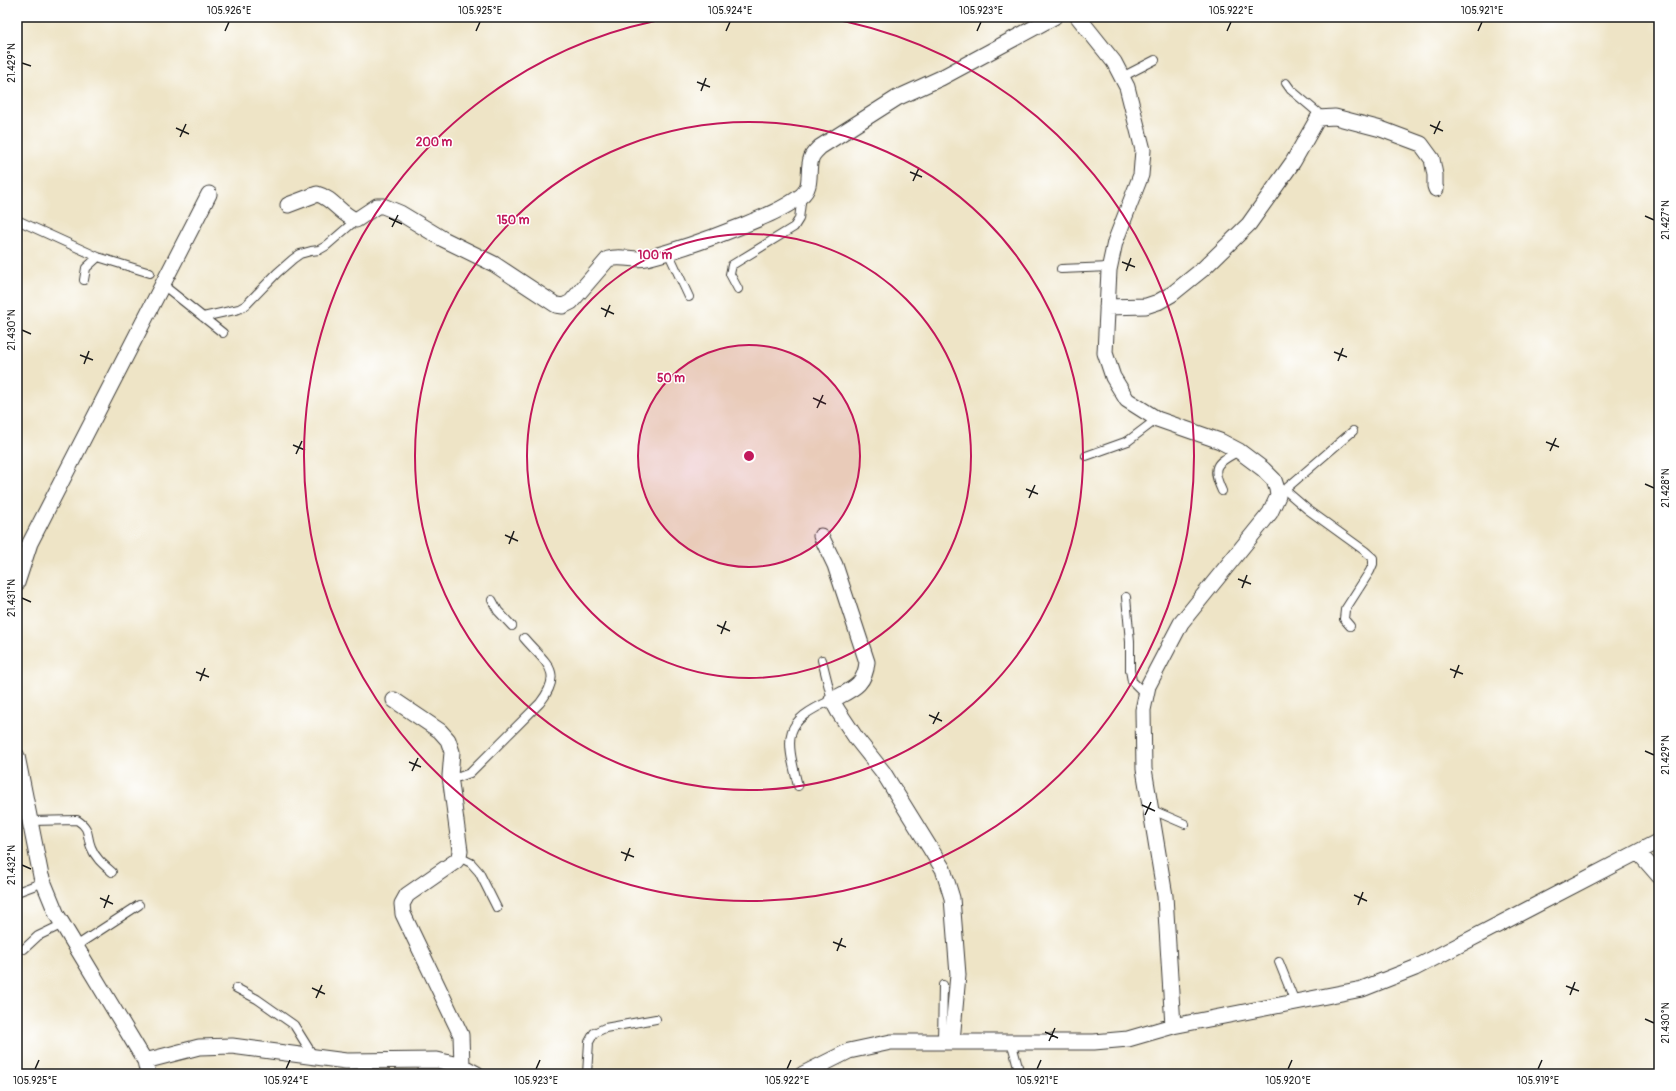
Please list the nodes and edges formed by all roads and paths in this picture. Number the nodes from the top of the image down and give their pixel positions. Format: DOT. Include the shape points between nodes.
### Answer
graph roads {
  1 [pos="1054,17"];
  2 [pos="1078,17"];
  3 [pos="1155,60"];
  4 [pos="1122,77"];
  5 [pos="1286,83"];
  6 [pos="1323,117"];
  7 [pos="1436,190"];
  8 [pos="209,194"];
  9 [pos="802,195"];
  10 [pos="288,205"];
  11 [pos="17,220"];
  12 [pos="356,220"];
  13 [pos="668,252"];
  14 [pos="98,257"];
  15 [pos="1110,267"];
  16 [pos="1061,269"];
  17 [pos="159,278"];
  18 [pos="84,280"];
  19 [pos="738,289"];
  20 [pos="689,297"];
  21 [pos="1107,307"];
  22 [pos="203,317"];
  23 [pos="223,334"];
  24 [pos="1157,419"];
  25 [pos="1353,431"];
  26 [pos="1239,451"];
  27 [pos="1086,456"];
  28 [pos="1222,491"];
  29 [pos="1281,493"];
  30 [pos="821,536"];
  31 [pos="17,583"];
  32 [pos="1126,597"];
  33 [pos="492,600"];
  34 [pos="512,626"];
  35 [pos="1350,626"];
  36 [pos="524,638"];
  37 [pos="822,660"];
  38 [pos="1146,695"];
  39 [pos="394,700"];
  40 [pos="832,700"];
  41 [pos="17,756"];
  42 [pos="450,776"];
  43 [pos="798,786"];
  44 [pos="1150,809"];
  45 [pos="31,821"];
  46 [pos="1185,824"];
  47 [pos="1659,841"];
  48 [pos="1638,852"];
  49 [pos="459,857"];
  50 [pos="112,872"];
  51 [pos="1659,876"];
  52 [pos="44,882"];
  53 [pos="17,892"];
  54 [pos="139,905"];
  55 [pos="497,908"];
  56 [pos="63,924"];
  57 [pos="76,946"];
  58 [pos="24,949"];
  59 [pos="1279,962"];
  60 [pos="943,985"];
  61 [pos="236,988"];
  62 [pos="1295,1002"];
  63 [pos="656,1019"];
  64 [pos="1173,1026"];
  65 [pos="947,1041"];
  66 [pos="1012,1042"];
  67 [pos="315,1058"];
  68 [pos="462,1066"];
  69 [pos="146,1068"];
  70 [pos="477,1074"];
  71 [pos="587,1074"];
  72 [pos="803,1074"];
  73 [pos="1020,1074"];
  1 -- 9 [label="street" via="941,78 897,98 820,147 811,158 808,186"];
  2 -- 4 [label="street" via="1114,62"];
  3 -- 4 [label="lane"];
  4 -- 15 [label="street" via="1127,87 1143,150 1141,175 1115,242"];
  5 -- 6 [label="lane"];
  6 -- 7 [label="street" via="1335,117 1381,129 1421,144 1432,159"];
  6 -- 21 [label="street" via="1316,120 1293,162 1249,224 1203,269 1158,302 1146,306"];
  8 -- 17 [label="street"];
  9 -- 13 [label="street" via="776,212 704,241"];
  9 -- 19 [label="lane" via="799,219 794,227 732,265 730,274"];
  10 -- 12 [label="street" via="320,194 347,216"];
  11 -- 14 [label="lane"];
  12 -- 13 [label="street" via="377,206 400,213 443,239 494,264 560,306 568,305 608,259 645,258"];
  12 -- 22 [label="lane" via="319,250 310,250 292,259 246,305"];
  13 -- 20 [label="lane"];
  14 -- 17 [label="lane"];
  14 -- 18 [label="lane" via="86,268"];
  15 -- 16 [label="lane"];
  15 -- 21 [label="street"];
  17 -- 22 [label="lane"];
  17 -- 31 [label="street" via="30,543"];
  21 -- 24 [label="street" via="1105,353 1113,377 1127,400"];
  22 -- 23 [label="lane"];
  24 -- 26 [label="street" via="1220,441"];
  24 -- 27 [label="lane" via="1128,441"];
  25 -- 29 [label="lane"];
  26 -- 28 [label="lane" via="1218,464 1216,477"];
  26 -- 29 [label="street" via="1274,480"];
  29 -- 35 [label="lane" via="1373,558 1370,572 1345,610 1344,619"];
  29 -- 38 [label="street" via="1270,513 1181,623 1148,686"];
  30 -- 40 [label="street" via="835,565 867,662 862,681"];
  32 -- 38 [label="lane" via="1132,681"];
  33 -- 34 [label="lane"];
  36 -- 42 [label="lane" via="552,673 547,693 470,773 459,777"];
  37 -- 40 [label="lane"];
  38 -- 44 [label="street" via="1143,710 1144,769"];
  39 -- 42 [label="street" via="440,731 448,740 452,752"];
  40 -- 43 [label="lane" via="802,715 791,729 789,751"];
  40 -- 65 [label="street" via="856,738 883,772 943,869 952,898 958,975"];
  41 -- 45 [label="street"];
  42 -- 49 [label="street"];
  44 -- 46 [label="lane"];
  44 -- 64 [label="street" via="1165,896"];
  45 -- 50 [label="lane" via="77,820 87,830 90,847 98,859"];
  45 -- 52 [label="street"];
  47 -- 48 [label="street"];
  48 -- 51 [label="street"];
  48 -- 62 [label="street" via="1415,968 1362,989"];
  49 -- 55 [label="lane" via="471,863 479,872"];
  49 -- 68 [label="street" via="407,895 402,904 402,914 461,1036"];
  52 -- 53 [label="lane"];
  52 -- 56 [label="street"];
  54 -- 57 [label="lane"];
  56 -- 57 [label="street"];
  56 -- 58 [label="lane" via="38,936"];
  57 -- 69 [label="street"];
  59 -- 62 [label="lane"];
  60 -- 65 [label="lane"];
  61 -- 67 [label="lane" via="294,1025"];
  62 -- 64 [label="street"];
  63 -- 71 [label="lane" via="594,1032 589,1042"];
  64 -- 66 [label="street" via="1128,1039 1094,1042"];
  65 -- 66 [label="street"];
  65 -- 72 [label="street" via="891,1042 849,1051"];
  66 -- 73 [label="lane"];
  67 -- 68 [label="street" via="346,1061 437,1060"];
  67 -- 69 [label="street" via="232,1046 199,1047"];
  68 -- 70 [label="street"];
}
